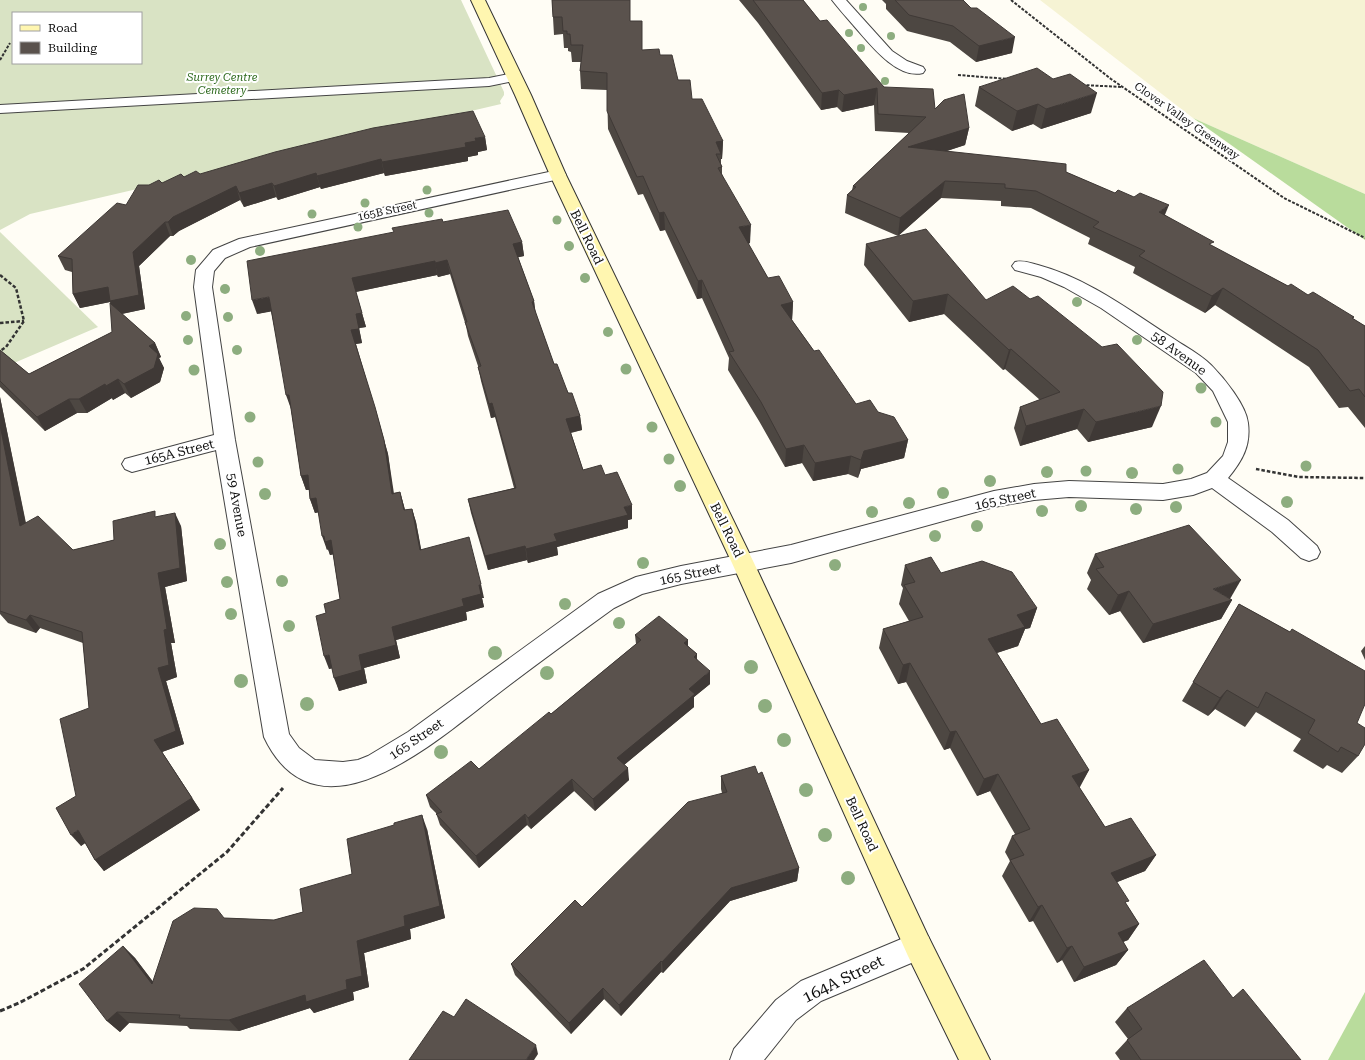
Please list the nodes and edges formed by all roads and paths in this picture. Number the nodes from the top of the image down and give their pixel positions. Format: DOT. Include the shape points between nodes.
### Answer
graph roads {
  1 [pos="478,0"];
  2 [pos="839,0"];
  3 [pos="1011,0"];
  4 [pos="10,44"];
  5 [pos="0,60"];
  6 [pos="918,70"];
  7 [pos="958,75"];
  8 [pos="514,77"];
  9 [pos="1010,79"];
  10 [pos="1080,85"];
  11 [pos="1124,87"];
  12 [pos="0,109"];
  13 [pos="558,175"];
  14 [pos="1365,238"];
  15 [pos="219,254"];
  16 [pos="1021,266"];
  17 [pos="0,275"];
  18 [pos="24,321"];
  19 [pos="0,323"];
  20 [pos="0,351"];
  21 [pos="225,440"];
  22 [pos="132,464"];
  23 [pos="1250,467"];
  24 [pos="1365,478"];
  25 [pos="1214,479"];
  26 [pos="1309,552"];
  27 [pos="743,563"];
  28 [pos="289,756"];
  29 [pos="284,787"];
  30 [pos="918,946"];
  31 [pos="0,1011"];
  32 [pos="746,1060"];
  33 [pos="975,1060"];
  1 -- 8 [label="street, Bell Road"];
  2 -- 6 [label="street" via="887,54 902,64"];
  3 -- 11 [label="path, Clover Valley Greenway"];
  4 -- 5 [label="path"];
  7 -- 9 [label="path"];
  8 -- 12 [label="lane" via="482,83"];
  8 -- 13 [label="street, Bell Road"];
  10 -- 11 [label="path"];
  11 -- 14 [label="path, Clover Valley Greenway" via="1284,198"];
  13 -- 15 [label="street, 165B Street" via="270,236"];
  13 -- 27 [label="street, Bell Road"];
  15 -- 21 [label="street, 59 Avenue" via="205,270 203,287"];
  16 -- 25 [label="street, 58 Avenue" via="1070,283 1108,304 1203,368 1220,386 1238,422 1238,442 1232,459"];
  17 -- 18 [label="path" via="16,288"];
  18 -- 19 [label="path"];
  18 -- 20 [label="path" via="6,347"];
  21 -- 22 [label="street, 165A Street"];
  21 -- 28 [label="street, 59 Avenue" via="277,737"];
  23 -- 24 [label="path" via="1299,478"];
  25 -- 26 [label="street" via="1280,526"];
  25 -- 27 [label="street, 165 Street" via="1193,487 1163,492 1098,489 1034,492 994,499 791,554"];
  27 -- 28 [label="street, 165 Street" via="636,586 606,601 410,745 373,767 344,774 314,772 304,768"];
  27 -- 30 [label="street, Bell Road"];
  29 -- 31 [label="path" via="227,852 83,969"];
  30 -- 32 [label="street, 164A Street" via="811,991 786,1010"];
  30 -- 33 [label="street, Bell Road"];
}
